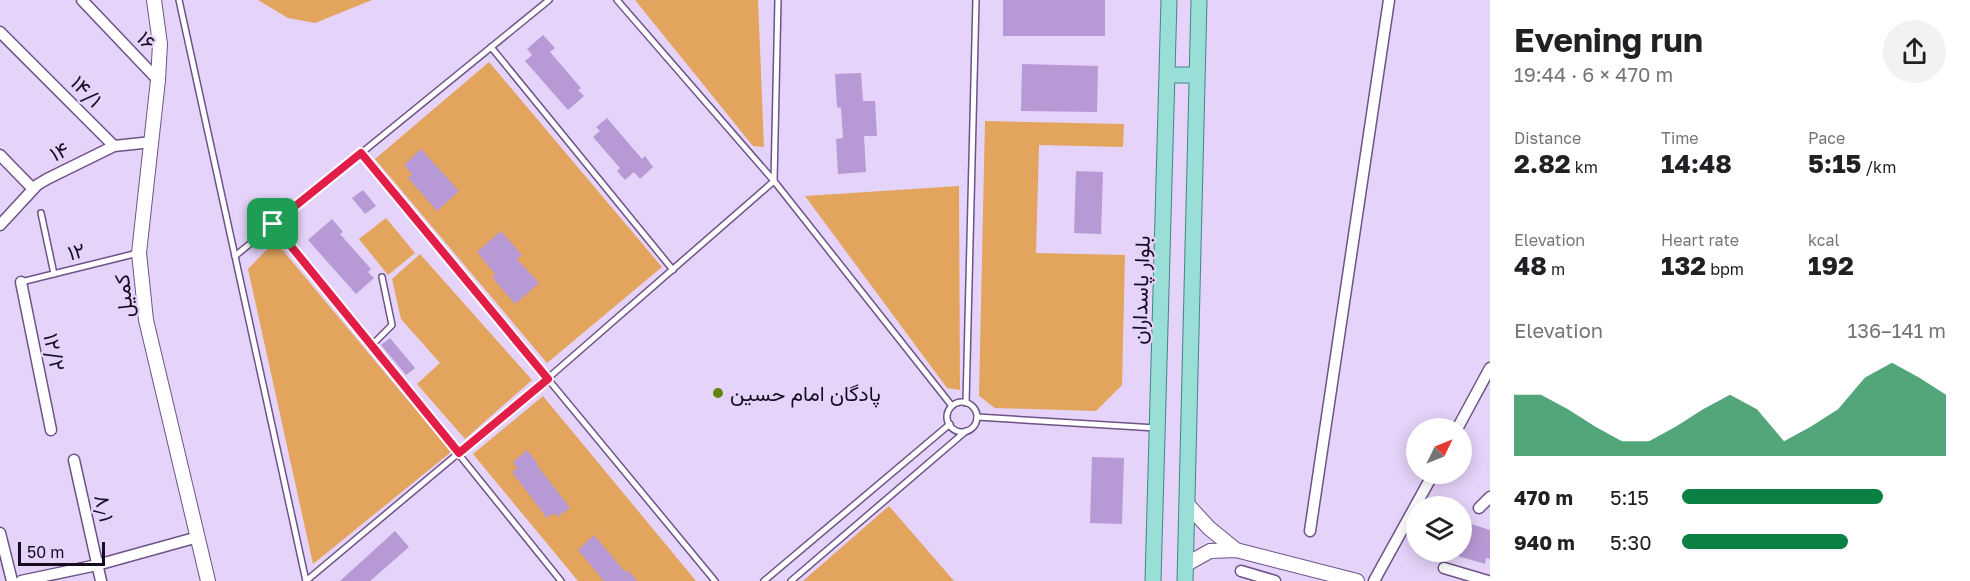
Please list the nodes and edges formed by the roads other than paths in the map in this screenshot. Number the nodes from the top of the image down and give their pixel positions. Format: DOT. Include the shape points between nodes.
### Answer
graph roads {
  1 [pos="82,0"];
  2 [pos="154,0"];
  3 [pos="179,0"];
  4 [pos="549,0"];
  5 [pos="617,0"];
  6 [pos="778,0"];
  7 [pos="975,0"];
  8 [pos="1169,0"];
  9 [pos="1199,0"];
  10 [pos="1389,0"];
  11 [pos="0,32"];
  12 [pos="491,47"];
  13 [pos="1168,75"];
  14 [pos="1197,75"];
  15 [pos="158,80"];
  16 [pos="152,142"];
  17 [pos="114,146"];
  18 [pos="361,153"];
  19 [pos="0,155"];
  20 [pos="774,182"];
  21 [pos="33,189"];
  22 [pos="41,213"];
  23 [pos="273,224"];
  24 [pos="0,225"];
  25 [pos="139,253"];
  26 [pos="235,256"];
  27 [pos="673,270"];
  28 [pos="54,274"];
  29 [pos="382,277"];
  30 [pos="21,282"];
  31 [pos="371,346"];
  32 [pos="1490,368"];
  33 [pos="548,379"];
  34 [pos="966,403"];
  35 [pos="952,406"];
  36 [pos="977,417"];
  37 [pos="1463,418"];
  38 [pos="950,424"];
  39 [pos="1157,428"];
  40 [pos="51,430"];
  41 [pos="966,431"];
  42 [pos="459,453"];
  43 [pos="74,460"];
  44 [pos="1427,484"];
  45 [pos="1490,497"];
  46 [pos="1187,504"];
  47 [pos="1479,508"];
  48 [pos="1311,531"];
  49 [pos="0,533"];
  50 [pos="198,537"];
  51 [pos="1236,550"];
  52 [pos="97,565"];
  53 [pos="1444,568"];
  54 [pos="1241,571"];
  55 [pos="1185,573"];
  56 [pos="12,581"];
  57 [pos="21,581"];
  58 [pos="101,581"];
  59 [pos="208,581"];
  60 [pos="306,581"];
  61 [pos="561,581"];
  62 [pos="715,581"];
  63 [pos="764,581"];
  64 [pos="791,581"];
  65 [pos="1153,581"];
  66 [pos="1275,581"];
  67 [pos="1357,581"];
  68 [pos="1374,581"];
  69 [pos="1488,581"];
  1 -- 15 [label="street, ۱۶"];
  2 -- 15 [label="street, کمیل" via="160,44"];
  3 -- 26 [label="lane"];
  4 -- 12 [label="lane"];
  5 -- 20 [label="lane"];
  6 -- 20 [label="lane"];
  7 -- 34 [label="lane"];
  8 -- 13 [label="main road, بلوار پاسداران"];
  9 -- 14 [label="main road"];
  10 -- 48 [label="street"];
  11 -- 17 [label="street, ۱۴/۱"];
  12 -- 18 [label="lane"];
  12 -- 27 [label="lane"];
  13 -- 14 [label="main road"];
  13 -- 39 [label="main road, بلوار پاسداران"];
  14 -- 46 [label="main road"];
  15 -- 16 [label="street, کمیل"];
  16 -- 17 [label="street, ۱۴"];
  16 -- 25 [label="street, کمیل"];
  17 -- 21 [label="street, ۱۴"];
  18 -- 23 [label="lane"];
  18 -- 33 [label="lane"];
  19 -- 21 [label="street"];
  20 -- 27 [label="lane"];
  20 -- 35 [label="lane"];
  21 -- 24 [label="street, ۱۴"];
  22 -- 28 [label="lane"];
  23 -- 26 [label="lane"];
  23 -- 31 [label="lane"];
  25 -- 28 [label="lane, ۱۲"];
  25 -- 50 [label="street, کمیل" via="146,320"];
  26 -- 60 [label="lane"];
  27 -- 33 [label="lane"];
  28 -- 30 [label="lane, ۱۲"];
  29 -- 31 [label="lane" via="392,325"];
  30 -- 40 [label="street, ۱۲/۲"];
  31 -- 42 [label="lane"];
  32 -- 37 [label="street"];
  33 -- 42 [label="lane"];
  33 -- 62 [label="lane"];
  34 -- 35 [label="lane"];
  34 -- 36 [label="lane" via="974,408"];
  35 -- 38 [label="lane"];
  36 -- 39 [label="lane"];
  36 -- 41 [label="lane" via="974,426"];
  38 -- 41 [label="lane"];
  38 -- 63 [label="lane"];
  39 -- 65 [label="main road, بلوار پاسداران"];
  41 -- 64 [label="lane"];
  42 -- 60 [label="lane"];
  42 -- 61 [label="lane"];
  43 -- 52 [label="street, ۸٫۱"];
  44 -- 68 [label="street"];
  45 -- 47 [label="street"];
  46 -- 51 [label="street"];
  46 -- 55 [label="main road"];
  49 -- 56 [label="street"];
  50 -- 52 [label="street"];
  50 -- 59 [label="street, کمیل"];
  51 -- 55 [label="street" via="1210,551"];
  51 -- 67 [label="street"];
  52 -- 57 [label="street"];
  52 -- 58 [label="street, ۸٫۱"];
  53 -- 69 [label="street"];
  54 -- 66 [label="street"];
}
